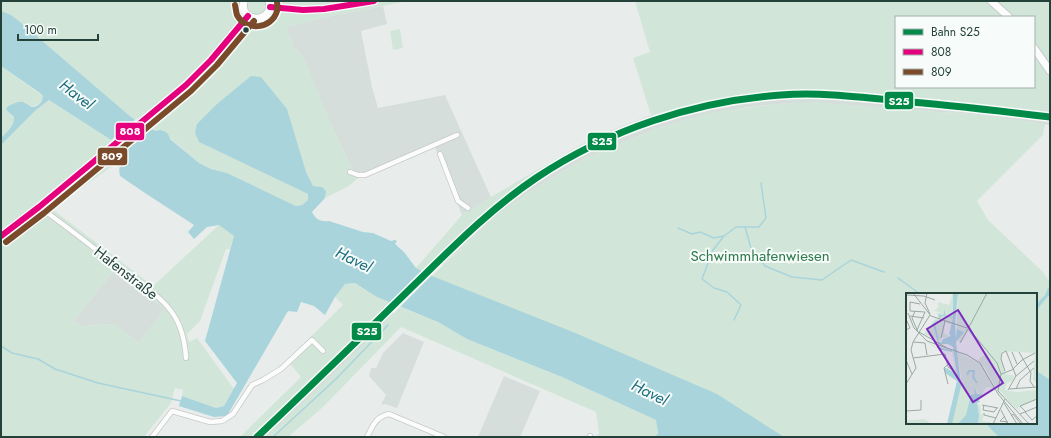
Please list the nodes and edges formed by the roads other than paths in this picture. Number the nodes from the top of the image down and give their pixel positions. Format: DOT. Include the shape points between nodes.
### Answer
graph roads {
  1 [pos="244,1"];
  2 [pos="374,1"];
  3 [pos="991,1"];
  4 [pos="270,4"];
  5 [pos="248,16"];
  6 [pos="1008,16"];
  7 [pos="1035,49"];
  8 [pos="1050,71"];
  9 [pos="457,135"];
  10 [pos="440,154"];
  11 [pos="350,172"];
  12 [pos="39,207"];
  13 [pos="468,208"];
  14 [pos="1,236"];
  15 [pos="323,351"];
  16 [pos="186,358"];
  17 [pos="152,437"];
  18 [pos="367,437"];
  19 [pos="444,437"];
  1 -- 5 [label="main road" via="243,8"];
  2 -- 4 [label="main road" via="324,10 303,10"];
  3 -- 6 [label="main road"];
  4 -- 5 [label="main road" via="267,14 261,18 254,19"];
  5 -- 12 [label="main road" via="186,85"];
  7 -- 8 [label="main road"];
  9 -- 11 [label="street" via="365,175"];
  10 -- 13 [label="street" via="458,202"];
  12 -- 14 [label="main road"];
  12 -- 16 [label="street, Hafenstraße" via="165,304 179,325"];
  15 -- 17 [label="street" via="312,340 281,369 252,385 233,414 222,421 210,422 172,411"];
  18 -- 19 [label="street" via="376,420 389,414"];
}
